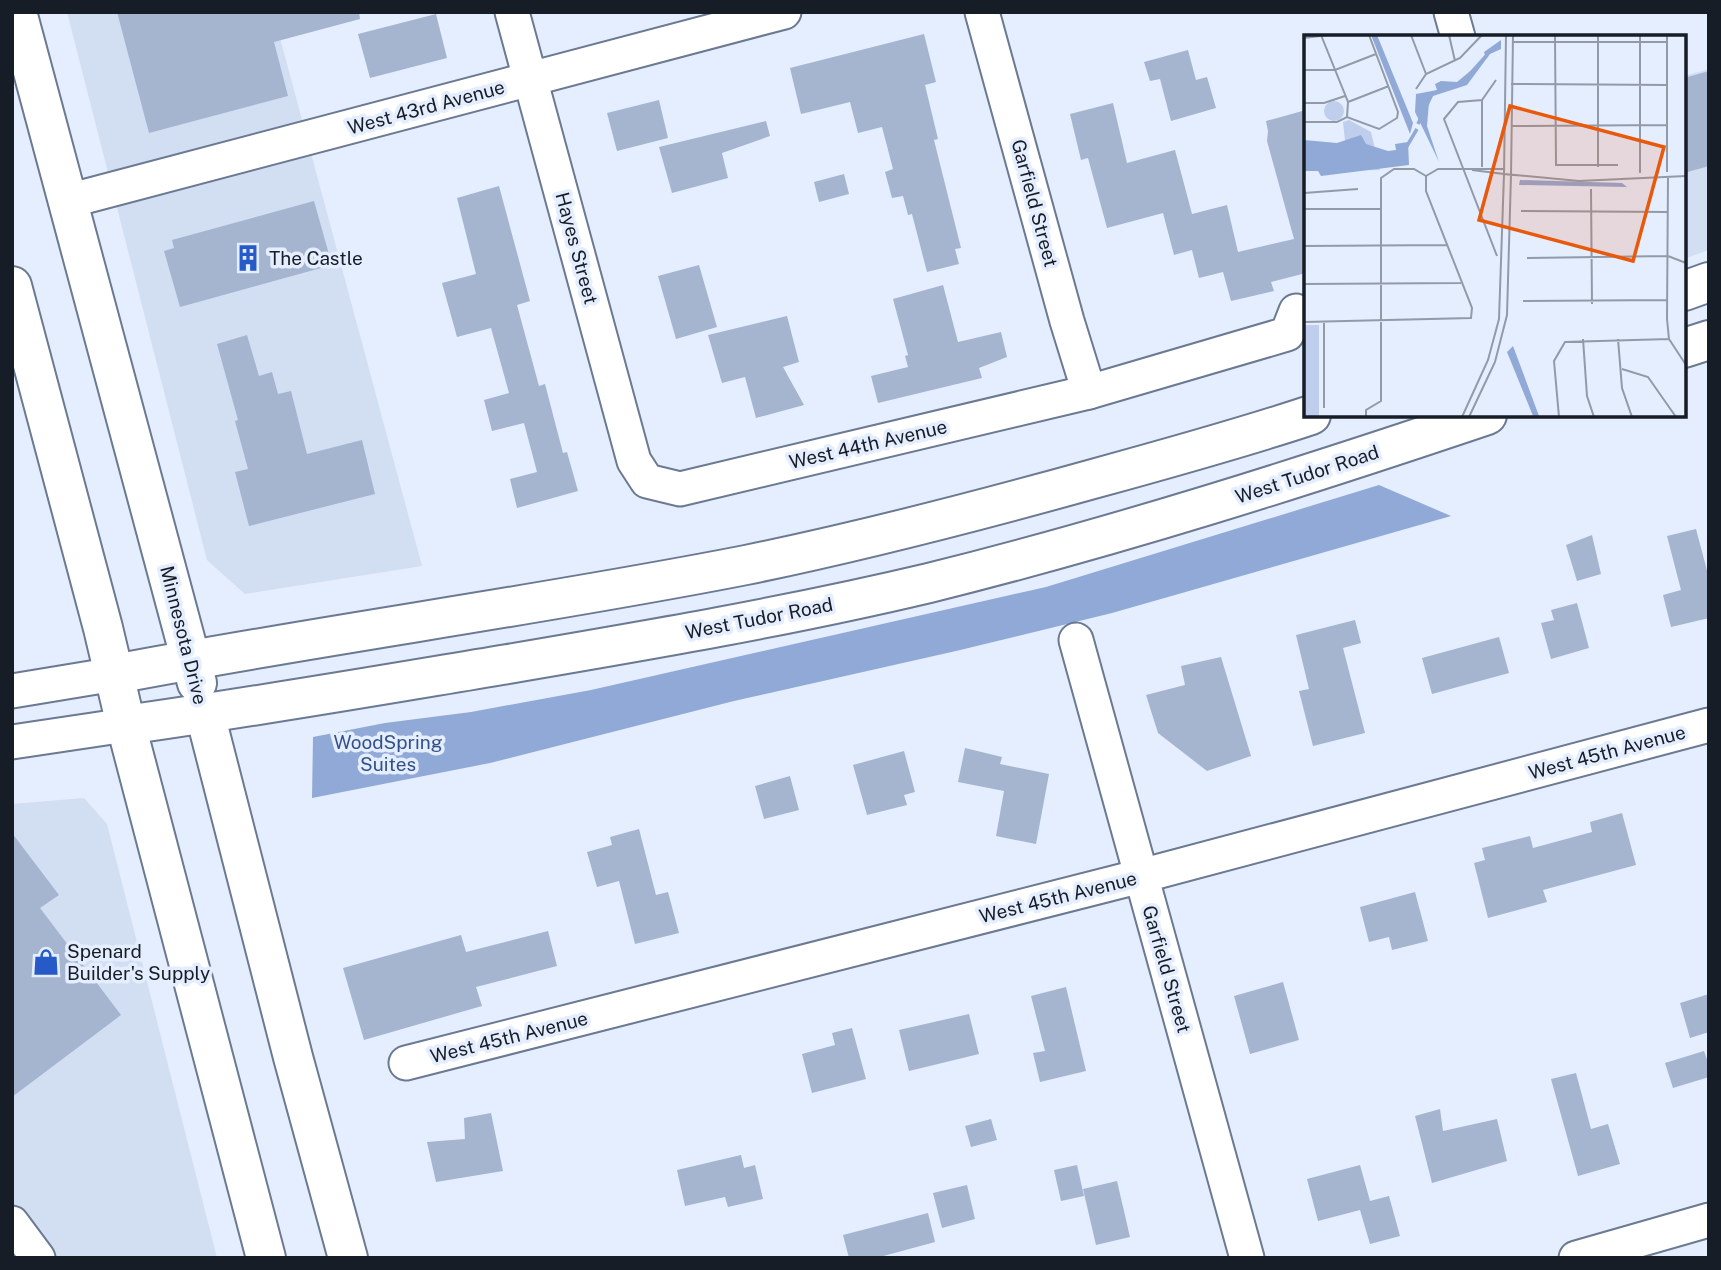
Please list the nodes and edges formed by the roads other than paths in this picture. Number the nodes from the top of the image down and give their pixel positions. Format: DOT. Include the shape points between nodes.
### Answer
graph roads {
  1 [pos="18,12"];
  2 [pos="512,12"];
  3 [pos="784,12"];
  4 [pos="982,12"];
  5 [pos="1451,12"];
  6 [pos="1457,35"];
  7 [pos="530,78"];
  8 [pos="68,201"];
  9 [pos="1709,282"];
  10 [pos="12,286"];
  11 [pos="1686,289"];
  12 [pos="1296,311"];
  13 [pos="1709,325"];
  14 [pos="1686,332"];
  15 [pos="1709,340"];
  16 [pos="1686,347"];
  17 [pos="1090,392"];
  18 [pos="1308,416"];
  19 [pos="1484,416"];
  20 [pos="647,481"];
  21 [pos="1076,640"];
  22 [pos="192,659"];
  23 [pos="115,674"];
  24 [pos="12,691"];
  25 [pos="205,714"];
  26 [pos="126,725"];
  27 [pos="1709,725"];
  28 [pos="12,742"];
  29 [pos="1141,876"];
  30 [pos="406,1063"];
  31 [pos="1709,1220"];
  32 [pos="12,1223"];
  33 [pos="38,1258"];
  34 [pos="266,1258"];
  35 [pos="348,1258"];
  36 [pos="1247,1258"];
  37 [pos="1576,1258"];
  1 -- 8 [label="main road, Minnesota Drive"];
  2 -- 7 [label="street, Hayes Street"];
  3 -- 7 [label="street, West 43rd Avenue"];
  4 -- 17 [label="street, Garfield Street"];
  5 -- 6 [label="street"];
  7 -- 8 [label="street, West 43rd Avenue"];
  7 -- 20 [label="street, Hayes Street" via="634,461"];
  8 -- 22 [label="main road, Minnesota Drive"];
  9 -- 11 [label="main road"];
  10 -- 23 [label="main road"];
  12 -- 17 [label="street, West 44th Avenue" via="1287,334"];
  13 -- 14 [label="main road"];
  15 -- 16 [label="main road"];
  17 -- 20 [label="street, West 44th Avenue" via="680,489"];
  18 -- 22 [label="main road" via="945,520 746,565"];
  19 -- 25 [label="main road, West Tudor Road" via="1163,520 928,583 635,643"];
  21 -- 29 [label="street, Garfield Street"];
  22 -- 23 [label="main road"];
  22 -- 25 [label="main road, Minnesota Drive"];
  23 -- 24 [label="street"];
  23 -- 26 [label="main road"];
  25 -- 26 [label="main road, West Tudor Road"];
  25 -- 35 [label="main road, Minnesota Drive"];
  26 -- 28 [label="street, West Tudor Road"];
  26 -- 34 [label="main road"];
  27 -- 29 [label="street, West 45th Avenue"];
  29 -- 30 [label="street, West 45th Avenue"];
  29 -- 36 [label="street, Garfield Street"];
  31 -- 37 [label="street"];
  32 -- 33 [label="street"];
}
